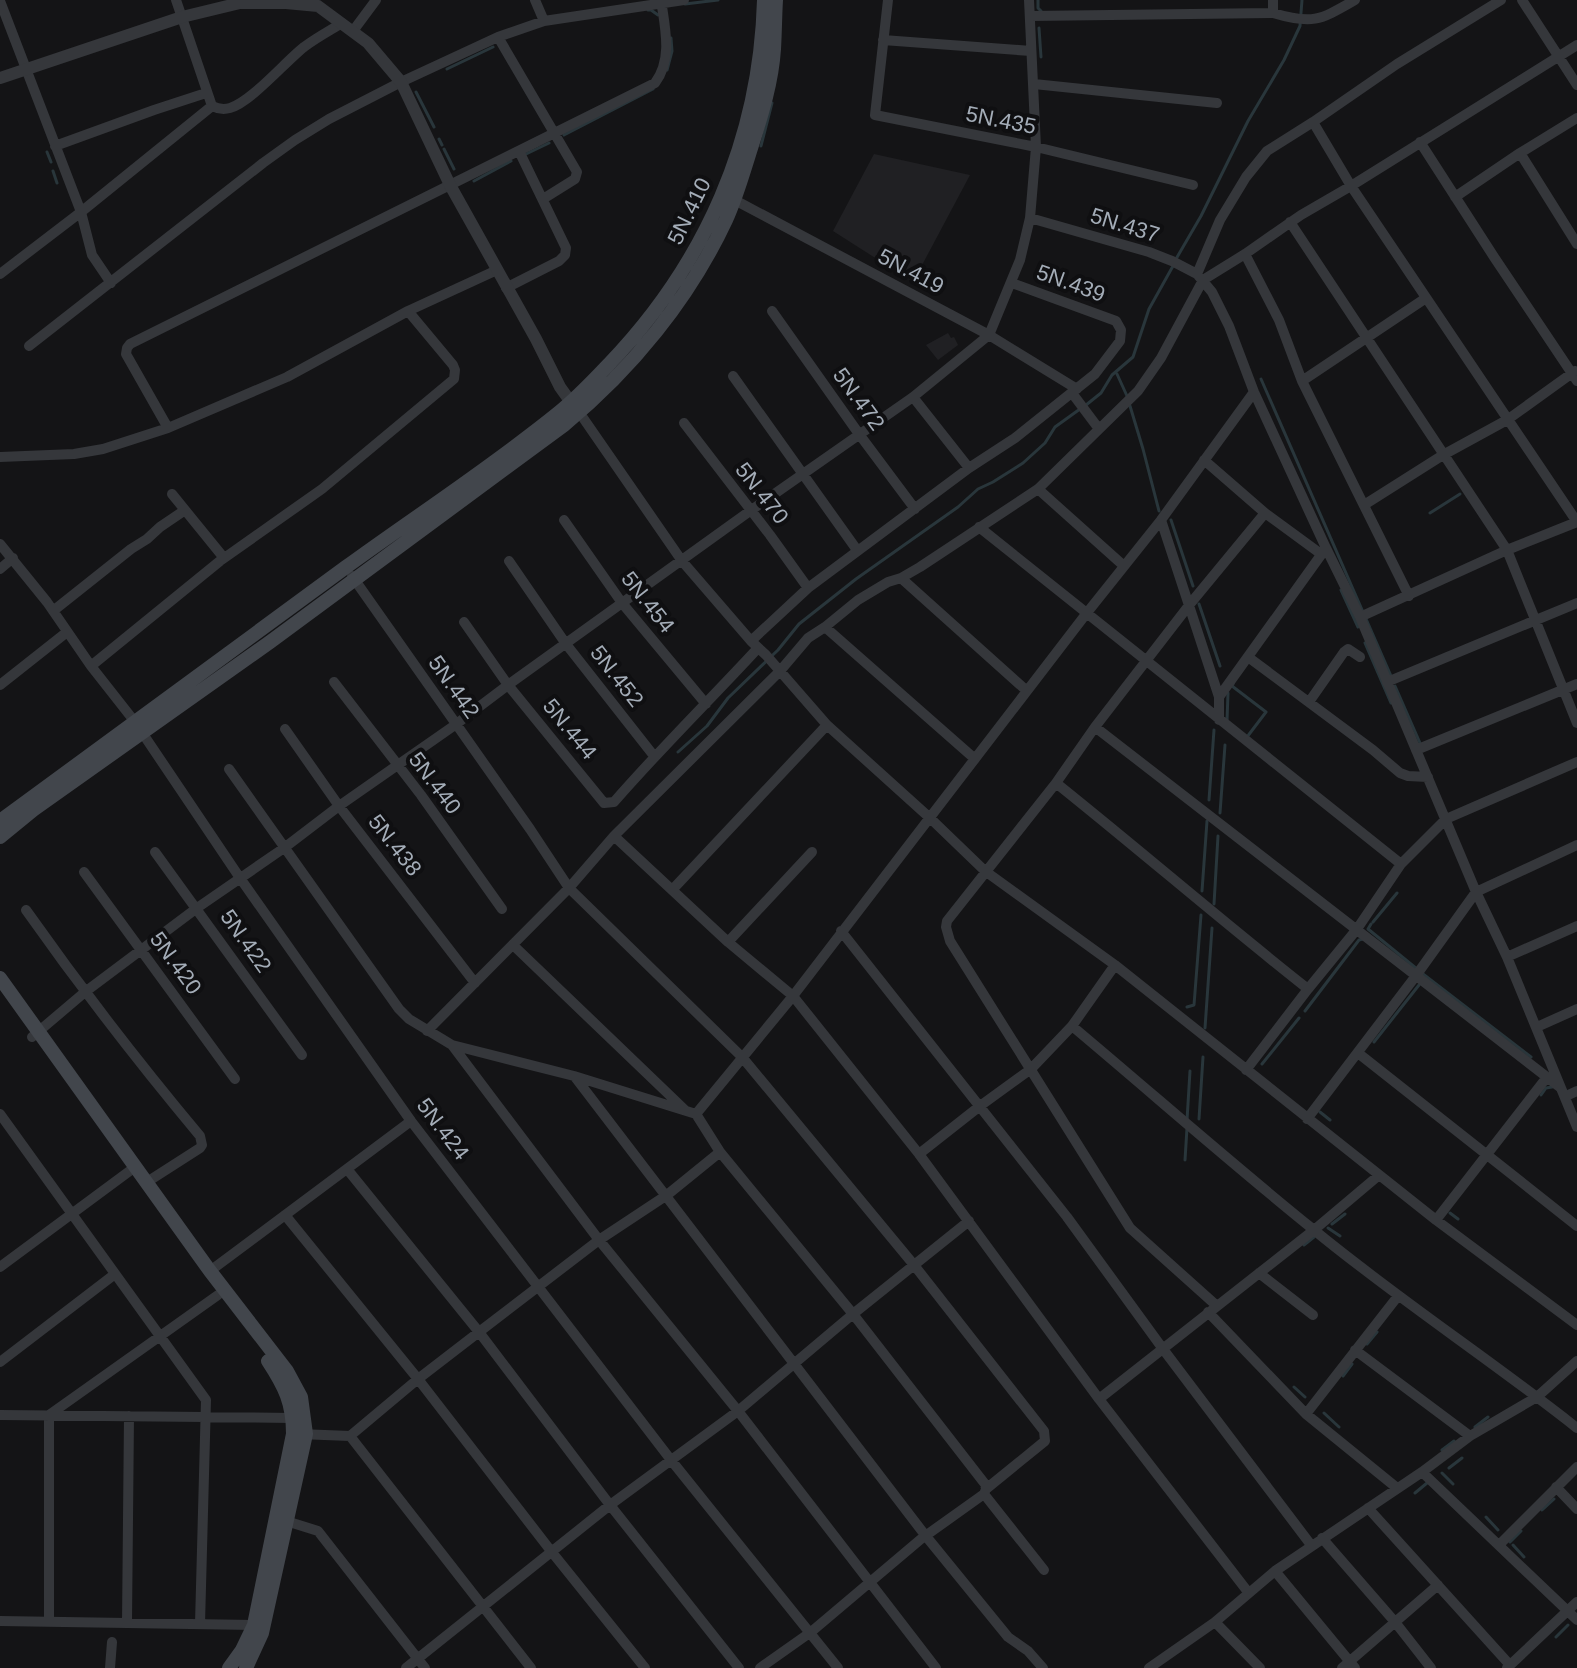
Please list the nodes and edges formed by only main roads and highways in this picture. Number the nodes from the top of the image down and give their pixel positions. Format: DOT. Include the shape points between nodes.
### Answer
graph roads {
  1 [pos="764,0"];
  2 [pos="776,0"];
  3 [pos="729,197"];
  4 [pos="138,727"];
  5 [pos="0,821"];
  6 [pos="0,837"];
  7 [pos="0,978"];
  8 [pos="0,992"];
  9 [pos="35,1035"];
  10 [pos="132,1170"];
  11 [pos="300,1434"];
  12 [pos="281,1519"];
  13 [pos="229,1668"];
  14 [pos="246,1668"];
  1 -- 3 [label="main road, 5N.410" via="754,90"];
  2 -- 3 [label="main road" via="764,100"];
  3 -- 4 [label="main road, 5N.410" via="656,311 575,407"];
  4 -- 5 [label="main road"];
  4 -- 6 [label="main road"];
  7 -- 9 [label="main road"];
  8 -- 9 [label="main road"];
  9 -- 10 [label="main road"];
  10 -- 11 [label="main road" via="284,1385"];
  10 -- 11 [label="main road" via="147,1182 287,1371 301,1397"];
  11 -- 12 [label="main road"];
  12 -- 13 [label="main road" via="254,1625"];
  12 -- 14 [label="main road" via="262,1633"];
}
